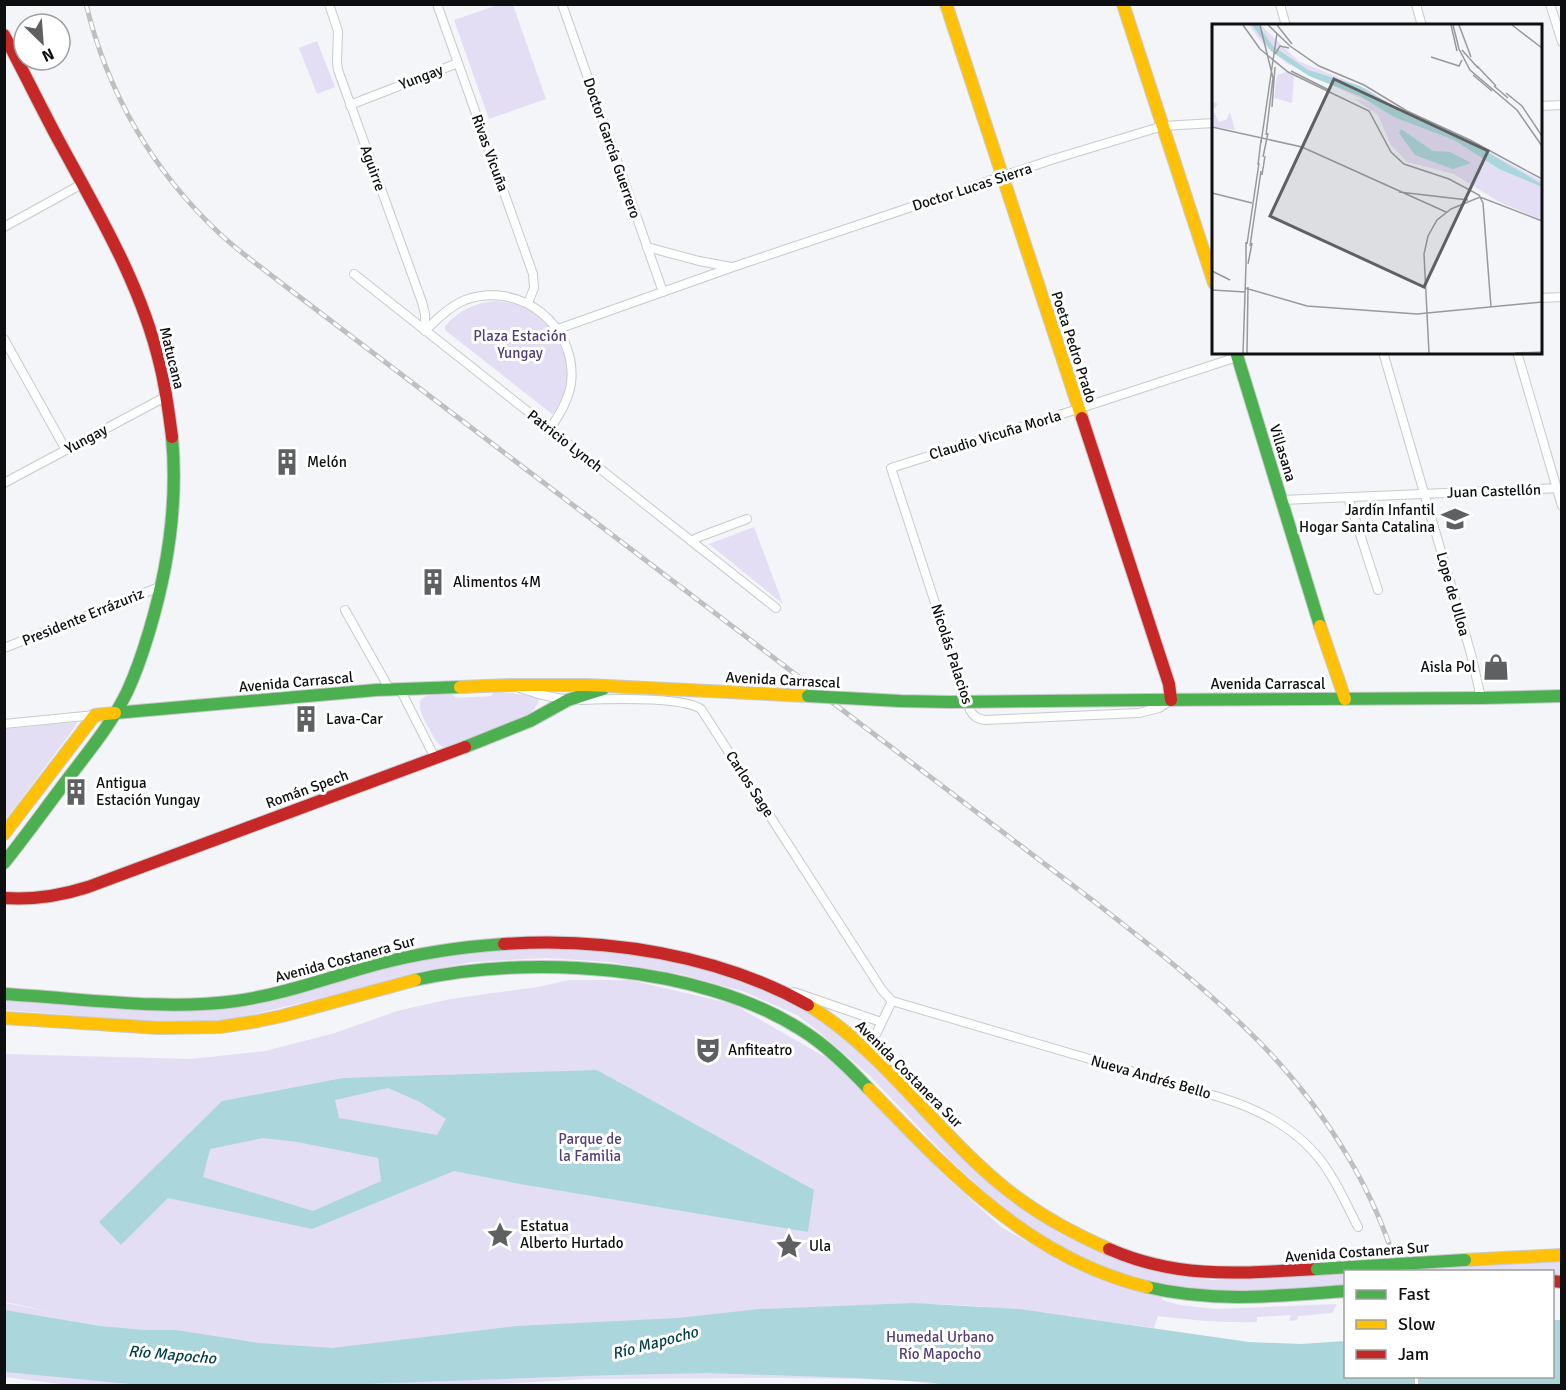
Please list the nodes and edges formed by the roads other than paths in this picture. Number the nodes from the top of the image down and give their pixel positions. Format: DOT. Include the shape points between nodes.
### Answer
graph roads {
  1 [pos="329,4"];
  2 [pos="437,4"];
  3 [pos="562,4"];
  4 [pos="946,4"];
  5 [pos="1123,4"];
  6 [pos="1280,4"];
  7 [pos="1416,4"];
  8 [pos="1550,4"];
  9 [pos="1285,24"];
  10 [pos="1421,24"];
  11 [pos="4,35"];
  12 [pos="1562,42"];
  13 [pos="458,63"];
  14 [pos="350,105"];
  15 [pos="1562,105"];
  16 [pos="1542,106"];
  17 [pos="1212,123"];
  18 [pos="1163,126"];
  19 [pos="1002,176"];
  20 [pos="82,184"];
  21 [pos="4,227"];
  22 [pos="647,247"];
  23 [pos="734,267"];
  24 [pos="354,274"];
  25 [pos="1212,277"];
  26 [pos="663,292"];
  27 [pos="1562,297"];
  28 [pos="1542,298"];
  29 [pos="528,303"];
  30 [pos="558,329"];
  31 [pos="425,331"];
  32 [pos="4,339"];
  33 [pos="1384,354"];
  34 [pos="1518,354"];
  35 [pos="1236,355"];
  36 [pos="167,396"];
  37 [pos="1078,409"];
  38 [pos="550,429"];
  39 [pos="66,450"];
  40 [pos="891,468"];
  41 [pos="4,483"];
  42 [pos="1559,488"];
  43 [pos="1424,494"];
  44 [pos="1348,497"];
  45 [pos="1282,500"];
  46 [pos="1562,506"];
  47 [pos="747,519"];
  48 [pos="691,542"];
  49 [pos="162,585"];
  50 [pos="1378,590"];
  51 [pos="776,608"];
  52 [pos="345,609"];
  53 [pos="4,648"];
  54 [pos="614,687"];
  55 [pos="395,689"];
  56 [pos="555,691"];
  57 [pos="1562,696"];
  58 [pos="1481,698"];
  59 [pos="1345,699"];
  60 [pos="568,700"];
  61 [pos="1171,700"];
  62 [pos="115,713"];
  63 [pos="543,714"];
  64 [pos="95,715"];
  65 [pos="4,724"];
  66 [pos="435,758"];
  67 [pos="4,834"];
  68 [pos="4,863"];
  69 [pos="4,898"];
  70 [pos="770,986"];
  71 [pos="4,994"];
  72 [pos="892,1001"];
  73 [pos="4,1018"];
  74 [pos="881,1022"];
  75 [pos="868,1051"];
  76 [pos="1358,1227"];
  77 [pos="1562,1255"];
  78 [pos="1344,1291"];
  1 -- 14 [label="street, Aguirre" via="338,31 338,70"];
  2 -- 13 [label="street, Rivas Vicuña"];
  3 -- 22 [label="street, Doctor García Guerrero"];
  4 -- 19 [label="main road, Poeta Pedro Prado"];
  5 -- 18 [label="main road"];
  6 -- 9 [label="street"];
  7 -- 10 [label="street"];
  8 -- 12 [label="street"];
  11 -- 20 [label="main road, Matucana"];
  13 -- 14 [label="street, Yungay"];
  13 -- 29 [label="street, Rivas Vicuña" via="533,274 534,288"];
  14 -- 31 [label="street, Aguirre" via="422,302"];
  15 -- 16 [label="street"];
  17 -- 18 [label="street, Doctor Lucas Sierra"];
  18 -- 19 [label="street, Doctor Lucas Sierra"];
  18 -- 25 [label="main road"];
  19 -- 23 [label="street, Doctor Lucas Sierra"];
  19 -- 37 [label="main road, Poeta Pedro Prado"];
  20 -- 21 [label="street"];
  20 -- 36 [label="main road, Matucana" via="132,282 152,336"];
  22 -- 23 [label="street, Doctor Lucas Sierra"];
  22 -- 26 [label="street, Doctor García Guerrero"];
  23 -- 26 [label="street, Doctor Lucas Sierra"];
  24 -- 31 [label="street, Patricio Lynch"];
  26 -- 30 [label="street, Doctor Lucas Sierra"];
  27 -- 28 [label="street"];
  29 -- 30 [label="street"];
  29 -- 31 [label="street" via="498,296 473,298 451,308"];
  30 -- 38 [label="street" via="567,347 571,376 566,400"];
  31 -- 38 [label="street, Patricio Lynch"];
  32 -- 39 [label="street"];
  33 -- 43 [label="street, Lope de Ulloa"];
  34 -- 42 [label="street"];
  35 -- 37 [label="street, Claudio Vicuña Morla"];
  35 -- 45 [label="main road, Villasana"];
  36 -- 39 [label="street, Yungay"];
  36 -- 49 [label="main road, Matucana" via="172,518"];
  37 -- 40 [label="street, Claudio Vicuña Morla"];
  37 -- 61 [label="main road, Poeta Pedro Prado"];
  38 -- 48 [label="street, Patricio Lynch"];
  39 -- 41 [label="street, Yungay"];
  40 -- 61 [label="street, Nicolás Palacios" via="974,716 985,720 1139,713"];
  42 -- 43 [label="street, Juan Castellón"];
  42 -- 46 [label="street"];
  43 -- 44 [label="street, Juan Castellón"];
  43 -- 58 [label="street, Lope de Ulloa"];
  44 -- 45 [label="street, Juan Castellón"];
  44 -- 50 [label="street"];
  45 -- 59 [label="main road, Villasana"];
  47 -- 48 [label="street"];
  48 -- 51 [label="street, Patricio Lynch"];
  49 -- 53 [label="street, Presidente Errázuriz"];
  49 -- 62 [label="main road, Matucana" via="137,665"];
  52 -- 55 [label="street"];
  54 -- 56 [label="main road, Avenida Carrascal" via="587,684"];
  54 -- 60 [label="main road, Román Spech"];
  54 -- 61 [label="main road, Avenida Carrascal, bridge" via="900,701"];
  55 -- 56 [label="main road, Avenida Carrascal" via="512,685"];
  55 -- 62 [label="main road, Avenida Carrascal"];
  55 -- 66 [label="street"];
  56 -- 60 [label="street, Carlos Sage"];
  56 -- 63 [label="main road" via="553,704"];
  57 -- 58 [label="main road, Avenida Carrascal"];
  58 -- 59 [label="main road, Avenida Carrascal"];
  59 -- 61 [label="main road, Avenida Carrascal"];
  60 -- 63 [label="main road, Román Spech"];
  60 -- 72 [label="street, Carlos Sage" via="657,700 688,703 701,709"];
  62 -- 64 [label="main road, Avenida Carrascal"];
  62 -- 68 [label="main road, Matucana"];
  63 -- 66 [label="main road, Román Spech"];
  64 -- 65 [label="street, Avenida Carrascal"];
  64 -- 67 [label="main road"];
  66 -- 69 [label="main road, Román Spech" via="90,887 49,898"];
  70 -- 71 [label="main road, Avenida Costanera Sur" via="713,966 646,951 537,942 425,953 296,989 212,1003"];
  70 -- 74 [label="street"];
  70 -- 75 [label="main road, Avenida Costanera Sur" via="820,1012"];
  72 -- 74 [label="street"];
  72 -- 76 [label="street, Nueva Andrés Bello" via="1251,1108 1277,1122 1314,1153 1330,1174"];
  73 -- 78 [label="main road" via="153,1028 231,1025 287,1016 422,978 530,966 631,973 679,982 764,1010 813,1037 983,1201 1028,1235 1072,1260 1128,1282 1185,1294 1233,1298"];
  74 -- 75 [label="street"];
  75 -- 77 [label="main road, Avenida Costanera Sur, bridge" via="1000,1184 1077,1235 1130,1258 1184,1271 1235,1274"];
}
